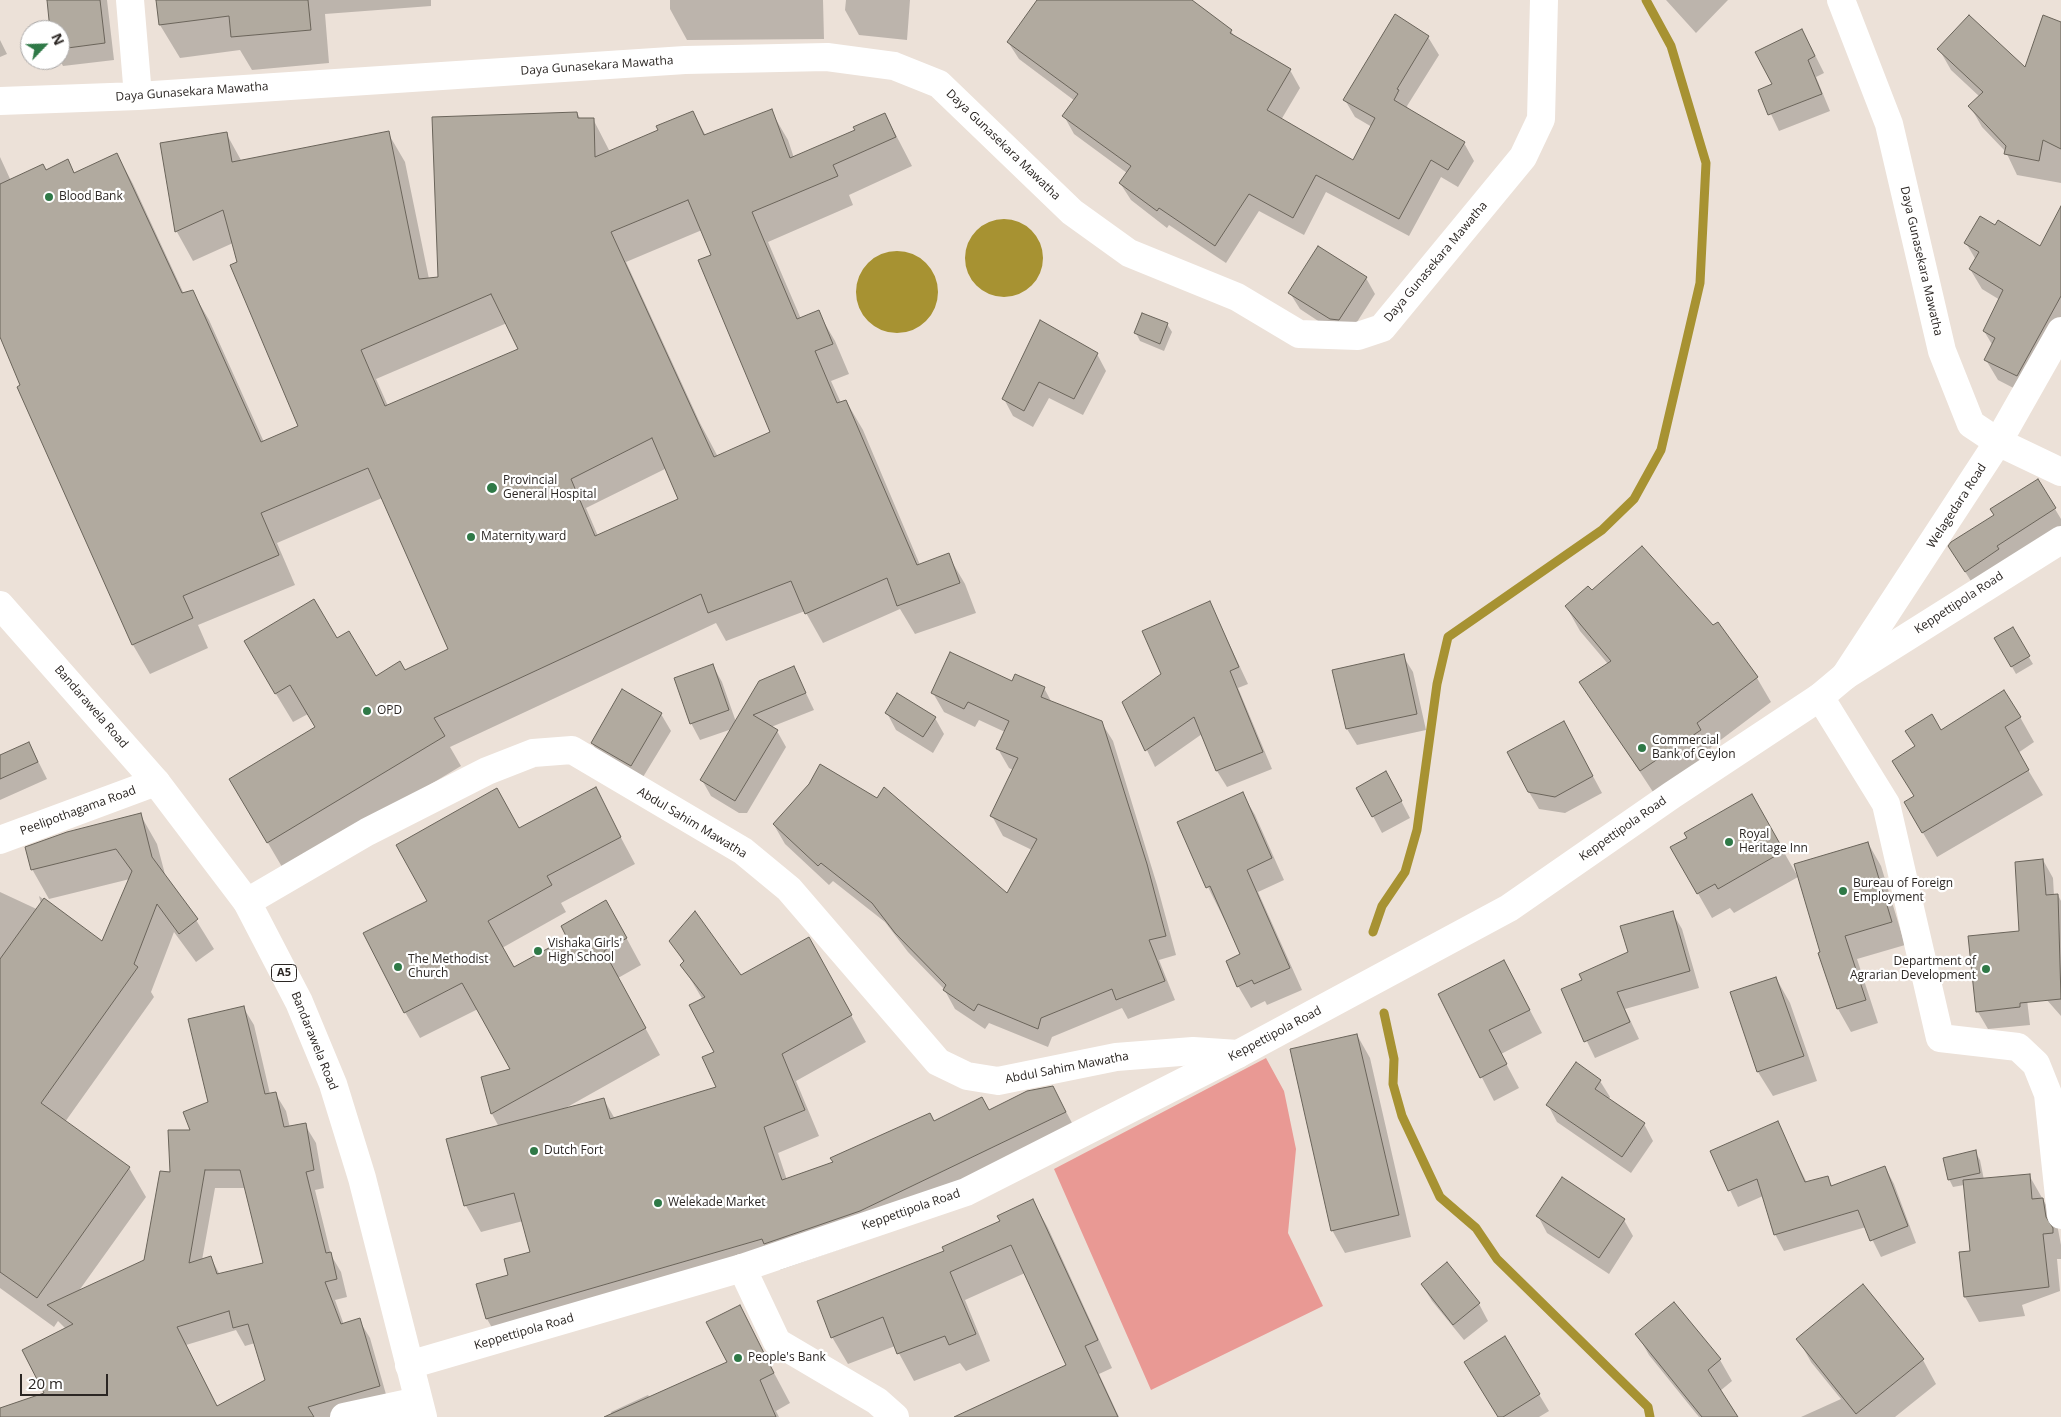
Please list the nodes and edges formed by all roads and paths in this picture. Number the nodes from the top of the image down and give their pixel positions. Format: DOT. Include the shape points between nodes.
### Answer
graph roads {
  1 [pos="130,0"];
  2 [pos="1544,0"];
  3 [pos="1841,0"];
  4 [pos="138,96"];
  5 [pos="0,102"];
  6 [pos="2061,331"];
  7 [pos="1998,442"];
  8 [pos="2061,472"];
  9 [pos="2061,540"];
  10 [pos="0,605"];
  11 [pos="1845,676"];
  12 [pos="1820,697"];
  13 [pos="156,782"];
  14 [pos="0,840"];
  15 [pos="247,902"];
  16 [pos="1238,1054"];
  17 [pos="2061,1215"];
  18 [pos="742,1268"];
  19 [pos="409,1365"];
  20 [pos="421,1409"];
  21 [pos="344,1417"];
  22 [pos="895,1417"];
  1 -- 4 [label="main road"];
  2 -- 4 [label="main road, Daya Gunasekara Mawatha" via="1541,119 1523,158 1382,328 1358,336 1299,334 1238,297 1129,253 1072,212 939,84 894,66 827,57 684,60"];
  3 -- 7 [label="main road, Daya Gunasekara Mawatha" via="1889,124 1942,351 1971,424"];
  4 -- 5 [label="main road, Daya Gunasekara Mawatha"];
  6 -- 7 [label="main road, Welagedara Road"];
  7 -- 8 [label="main road, Daya Gunasekara Mawatha"];
  7 -- 11 [label="main road, Welagedara Road"];
  9 -- 11 [label="main road, Keppettipola Road"];
  10 -- 13 [label="main road, Bandarawela Road / A5"];
  11 -- 12 [label="main road, Keppettipola Road"];
  12 -- 16 [label="main road, Keppettipola Road" via="1509,908"];
  12 -- 17 [label="main road" via="1886,804 1940,1038 2018,1047 2036,1064 2048,1094"];
  13 -- 14 [label="main road, Peelipothagama Road"];
  13 -- 15 [label="main road, Bandarawela Road / A5"];
  15 -- 16 [label="main road, Abdul Sahim Mawatha" via="366,832 486,771 533,753 572,750 743,851 789,889 938,1062 967,1076 998,1081 1116,1057 1193,1051"];
  15 -- 19 [label="main road, Bandarawela Road / A5" via="299,1002 333,1084 362,1178"];
  16 -- 18 [label="main road, Keppettipola Road" via="966,1192"];
  18 -- 19 [label="main road, Keppettipola Road"];
  18 -- 22 [label="main road" via="777,1342 878,1401"];
  19 -- 20 [label="main road, Bandarawela Road / A5"];
  20 -- 21 [label="main road"];
}
